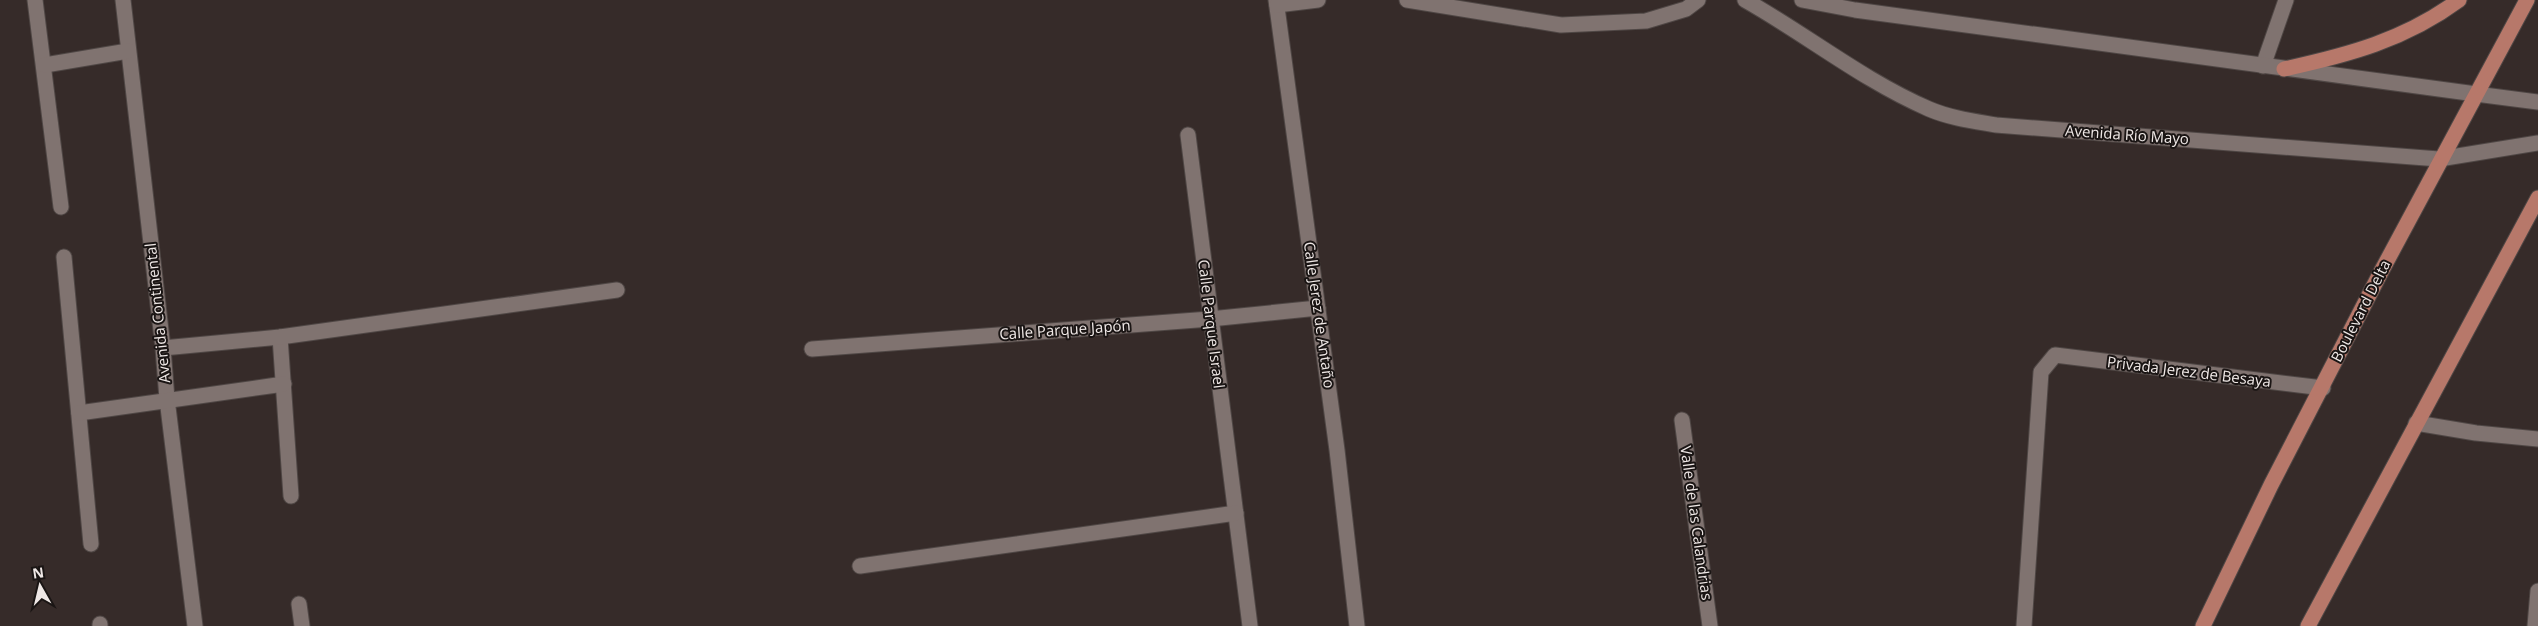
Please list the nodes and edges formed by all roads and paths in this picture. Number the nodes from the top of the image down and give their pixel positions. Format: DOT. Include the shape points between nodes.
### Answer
graph roads {
  1 [pos="35,0"];
  2 [pos="123,0"];
  3 [pos="1318,0"];
  4 [pos="1407,0"];
  5 [pos="1698,0"];
  6 [pos="1746,0"];
  7 [pos="1802,0"];
  8 [pos="2286,0"];
  9 [pos="2458,0"];
  10 [pos="2527,0"];
  11 [pos="1277,3"];
  12 [pos="128,51"];
  13 [pos="45,64"];
  14 [pos="2263,66"];
  15 [pos="2284,69"];
  16 [pos="2476,94"];
  17 [pos="2538,102"];
  18 [pos="1188,135"];
  19 [pos="2538,143"];
  20 [pos="2439,159"];
  21 [pos="2538,198"];
  22 [pos="61,207"];
  23 [pos="64,257"];
  24 [pos="616,290"];
  25 [pos="1318,308"];
  26 [pos="1210,319"];
  27 [pos="280,337"];
  28 [pos="163,348"];
  29 [pos="812,349"];
  30 [pos="284,384"];
  31 [pos="2323,388"];
  32 [pos="167,399"];
  33 [pos="79,413"];
  34 [pos="1682,420"];
  35 [pos="2416,423"];
  36 [pos="2538,439"];
  37 [pos="290,496"];
  38 [pos="1236,513"];
  39 [pos="91,544"];
  40 [pos="860,566"];
  41 [pos="2538,590"];
  42 [pos="299,604"];
  43 [pos="195,626"];
  44 [pos="302,626"];
  45 [pos="1250,626"];
  46 [pos="1357,626"];
  47 [pos="1710,626"];
  48 [pos="2024,626"];
  49 [pos="2203,626"];
  50 [pos="2308,626"];
  51 [pos="2535,626"];
  1 -- 13 [label="street"];
  2 -- 12 [label="street, Avenida Continental"];
  3 -- 11 [label="street, Calle Jerez de Antaño"];
  4 -- 5 [label="street" via="1561,25 1646,21 1686,9"];
  6 -- 20 [label="street, Avenida Río Mayo" via="1888,89 1930,110 1963,119 1996,125"];
  7 -- 14 [label="street"];
  8 -- 14 [label="street"];
  9 -- 15 [label="main road" via="2410,30 2373,47"];
  10 -- 16 [label="main road, Boulevard Delta"];
  11 -- 25 [label="street, Calle Jerez de Antaño"];
  12 -- 13 [label="street"];
  12 -- 28 [label="street, Avenida Continental"];
  13 -- 22 [label="street"];
  14 -- 15 [label="street"];
  15 -- 16 [label="street"];
  16 -- 17 [label="street"];
  16 -- 20 [label="main road, Boulevard Delta"];
  18 -- 26 [label="street, Calle Parque Israel"];
  19 -- 20 [label="street, Avenida Río Mayo"];
  20 -- 31 [label="main road, Boulevard Delta"];
  21 -- 35 [label="main road"];
  23 -- 33 [label="street"];
  24 -- 27 [label="street"];
  25 -- 26 [label="street, Calle Parque Japón"];
  25 -- 46 [label="street, Calle Jerez de Antaño"];
  26 -- 29 [label="street, Calle Parque Japón"];
  26 -- 38 [label="street, Calle Parque Israel"];
  27 -- 28 [label="street"];
  27 -- 30 [label="street"];
  28 -- 32 [label="street, Avenida Continental"];
  30 -- 32 [label="street"];
  30 -- 37 [label="street"];
  31 -- 48 [label="street, Privada Jerez de Besaya" via="2055,355 2040,372"];
  31 -- 49 [label="main road, Boulevard Delta" via="2271,485"];
  32 -- 33 [label="street"];
  32 -- 43 [label="street, Avenida Continental"];
  33 -- 39 [label="street"];
  34 -- 47 [label="street, Valle de las Calandrias"];
  35 -- 36 [label="street"];
  35 -- 50 [label="main road"];
  38 -- 40 [label="street"];
  38 -- 45 [label="street, Calle Parque Israel"];
  41 -- 51 [label="street"];
  42 -- 44 [label="street"];
}
